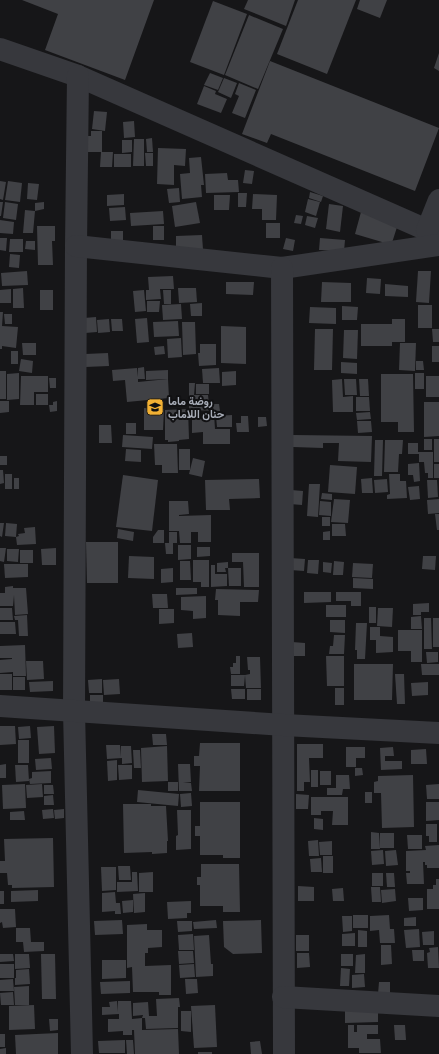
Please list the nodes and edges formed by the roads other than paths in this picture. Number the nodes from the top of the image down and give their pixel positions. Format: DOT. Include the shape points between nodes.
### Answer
graph roads {
  1 [pos="0,49"];
  2 [pos="78,76"];
  3 [pos="439,200"];
  4 [pos="435,236"];
  5 [pos="76,246"];
  6 [pos="282,268"];
  7 [pos="0,706"];
  8 [pos="74,711"];
  9 [pos="284,725"];
  10 [pos="439,733"];
  11 [pos="283,997"];
  12 [pos="439,1006"];
  13 [pos="82,1054"];
  14 [pos="284,1054"];
  1 -- 2 [label="street"];
  2 -- 4 [label="street"];
  2 -- 5 [label="street"];
  3 -- 4 [label="street"];
  4 -- 6 [label="street"];
  5 -- 6 [label="street"];
  5 -- 8 [label="street"];
  6 -- 9 [label="street"];
  7 -- 8 [label="street"];
  8 -- 9 [label="street"];
  8 -- 13 [label="street"];
  9 -- 10 [label="street"];
  9 -- 11 [label="street"];
  11 -- 12 [label="street"];
  11 -- 14 [label="street"];
}
